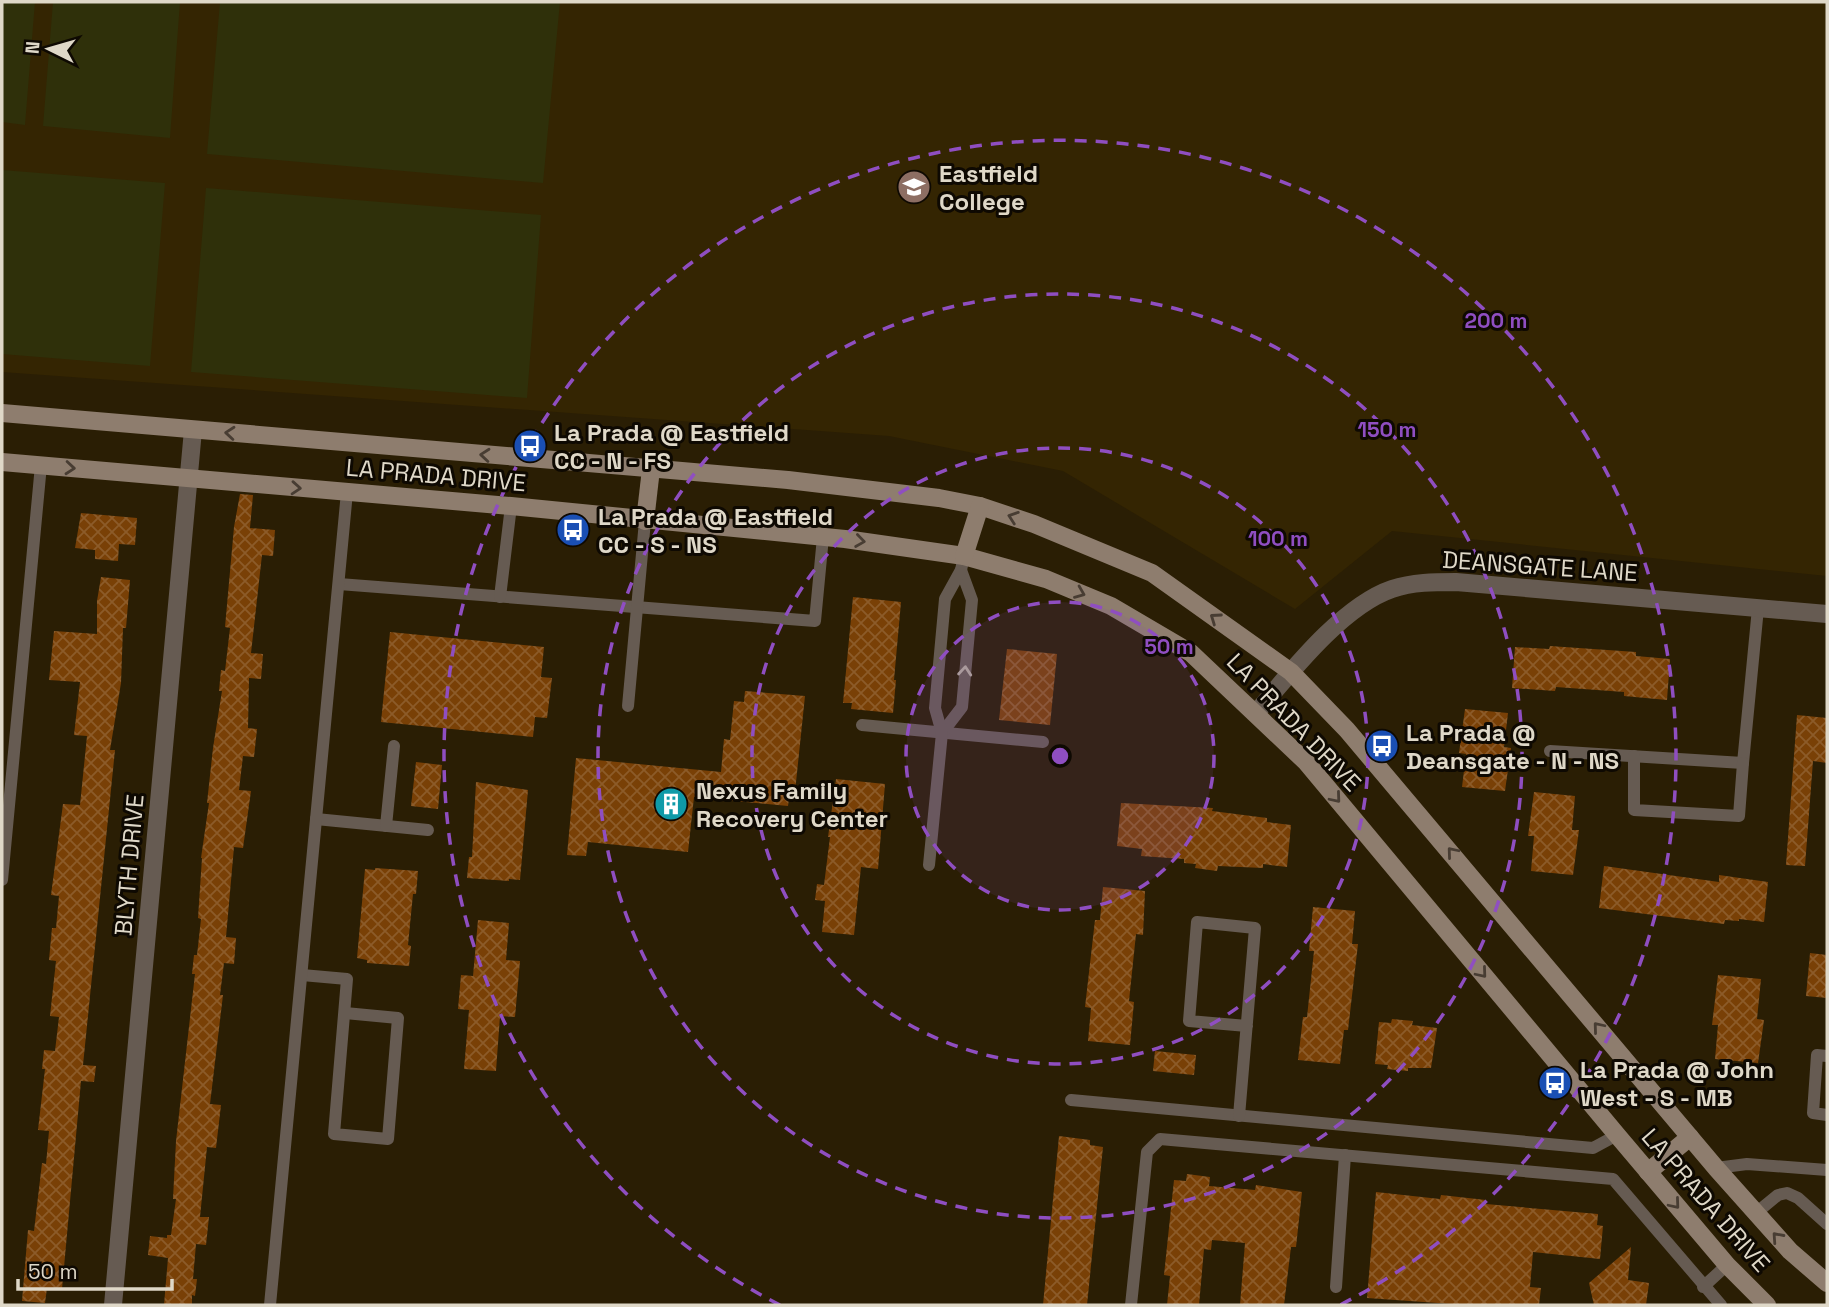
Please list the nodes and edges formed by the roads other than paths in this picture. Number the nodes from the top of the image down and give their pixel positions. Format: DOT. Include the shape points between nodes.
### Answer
graph roads {
  1 [pos="2,413"];
  2 [pos="193,430"];
  3 [pos="2,462"];
  4 [pos="41,465"];
  5 [pos="650,469"];
  6 [pos="188,479"];
  7 [pos="347,492"];
  8 [pos="511,506"];
  9 [pos="980,506"];
  10 [pos="645,521"];
  11 [pos="823,537"];
  12 [pos="963,563"];
  13 [pos="339,584"];
  14 [pos="500,597"];
  15 [pos="638,608"];
  16 [pos="1758,608"];
  17 [pos="1827,614"];
  18 [pos="1291,672"];
  19 [pos="628,706"];
  20 [pos="1256,713"];
  21 [pos="862,725"];
  22 [pos="942,733"];
  23 [pos="1043,742"];
  24 [pos="394,746"];
  25 [pos="1550,751"];
  26 [pos="1634,757"];
  27 [pos="1743,763"];
  28 [pos="316,819"];
  29 [pos="386,826"];
  30 [pos="428,830"];
  31 [pos="929,864"];
  32 [pos="2,880"];
  33 [pos="302,975"];
  34 [pos="345,1013"];
  35 [pos="1247,1026"];
  36 [pos="1827,1056"];
  37 [pos="1071,1100"];
  38 [pos="1827,1115"];
  39 [pos="1239,1116"];
  40 [pos="1617,1135"];
  41 [pos="1690,1137"];
  42 [pos="1345,1155"];
  43 [pos="1716,1168"];
  44 [pos="1827,1170"];
  45 [pos="1648,1172"];
  46 [pos="1756,1213"];
  47 [pos="1827,1224"];
  48 [pos="1727,1265"];
  49 [pos="1827,1283"];
  50 [pos="1336,1287"];
  51 [pos="1703,1287"];
  52 [pos="113,1305"];
  53 [pos="270,1305"];
  54 [pos="1131,1305"];
  55 [pos="1721,1305"];
  56 [pos="1767,1305"];
  1 -- 2 [label="main road, LA PRADA DRIVE"];
  5 -- 2 [label="main road, LA PRADA DRIVE, one-way"];
  2 -- 6 [label="street, BLYTH DRIVE"];
  3 -- 4 [label="main road, LA PRADA DRIVE"];
  4 -- 6 [label="main road, LA PRADA DRIVE, one-way"];
  4 -- 32 [label="lane"];
  5 -- 9 [label="main road, LA PRADA DRIVE" via="789,481"];
  5 -- 10 [label="main road"];
  6 -- 7 [label="main road, LA PRADA DRIVE, one-way"];
  6 -- 52 [label="street, BLYTH DRIVE"];
  7 -- 8 [label="main road, LA PRADA DRIVE"];
  7 -- 13 [label="lane"];
  8 -- 10 [label="main road, LA PRADA DRIVE"];
  8 -- 14 [label="lane"];
  9 -- 12 [label="main road"];
  18 -- 9 [label="main road, LA PRADA DRIVE, one-way" via="1152,573"];
  10 -- 11 [label="main road, LA PRADA DRIVE"];
  10 -- 15 [label="lane"];
  11 -- 12 [label="main road, LA PRADA DRIVE, one-way"];
  11 -- 15 [label="lane" via="815,621"];
  12 -- 20 [label="main road, LA PRADA DRIVE, one-way" via="1046,579 1111,606 1191,653"];
  12 -- 22 [label="lane" via="945,599 935,708"];
  22 -- 12 [label="lane, one-way" via="962,707 972,600"];
  13 -- 14 [label="lane"];
  13 -- 28 [label="lane"];
  14 -- 15 [label="lane"];
  15 -- 19 [label="lane"];
  16 -- 17 [label="street, DEANSGATE LANE"];
  16 -- 18 [label="street, DEANSGATE LANE" via="1420,582 1367,600"];
  16 -- 27 [label="lane"];
  18 -- 20 [label="street, DEANSGATE LANE"];
  41 -- 18 [label="main road, LA PRADA DRIVE, one-way" via="1347,730"];
  20 -- 40 [label="main road, LA PRADA DRIVE, one-way" via="1306,762"];
  21 -- 22 [label="lane"];
  22 -- 23 [label="lane"];
  22 -- 31 [label="lane"];
  24 -- 29 [label="lane"];
  25 -- 26 [label="lane"];
  26 -- 27 [label="lane"];
  26 -- 27 [label="lane" via="1634,810 1739,816"];
  28 -- 29 [label="lane"];
  28 -- 33 [label="lane"];
  29 -- 30 [label="lane"];
  33 -- 34 [label="lane" via="347,979"];
  33 -- 53 [label="lane"];
  34 -- 34 [label="lane" via="398,1018 388,1139 334,1134"];
  35 -- 35 [label="lane" via="1255,928 1197,922 1189,1021"];
  35 -- 39 [label="lane"];
  36 -- 38 [label="lane" via="1817,1055 1813,1113"];
  37 -- 39 [label="lane"];
  39 -- 40 [label="lane" via="1593,1148"];
  40 -- 45 [label="main road, LA PRADA DRIVE"];
  41 -- 43 [label="main road, LA PRADA DRIVE"];
  41 -- 45 [label="main road"];
  42 -- 50 [label="lane"];
  42 -- 51 [label="lane" via="1613,1179"];
  42 -- 54 [label="lane" via="1160,1139 1147,1152"];
  43 -- 44 [label="lane" via="1747,1164"];
  43 -- 46 [label="main road, LA PRADA DRIVE"];
  45 -- 48 [label="main road, LA PRADA DRIVE, one-way"];
  46 -- 47 [label="lane" via="1787,1193"];
  49 -- 46 [label="main road, LA PRADA DRIVE, one-way"];
  48 -- 51 [label="lane"];
  48 -- 56 [label="main road, LA PRADA DRIVE"];
  51 -- 55 [label="lane"];
}
